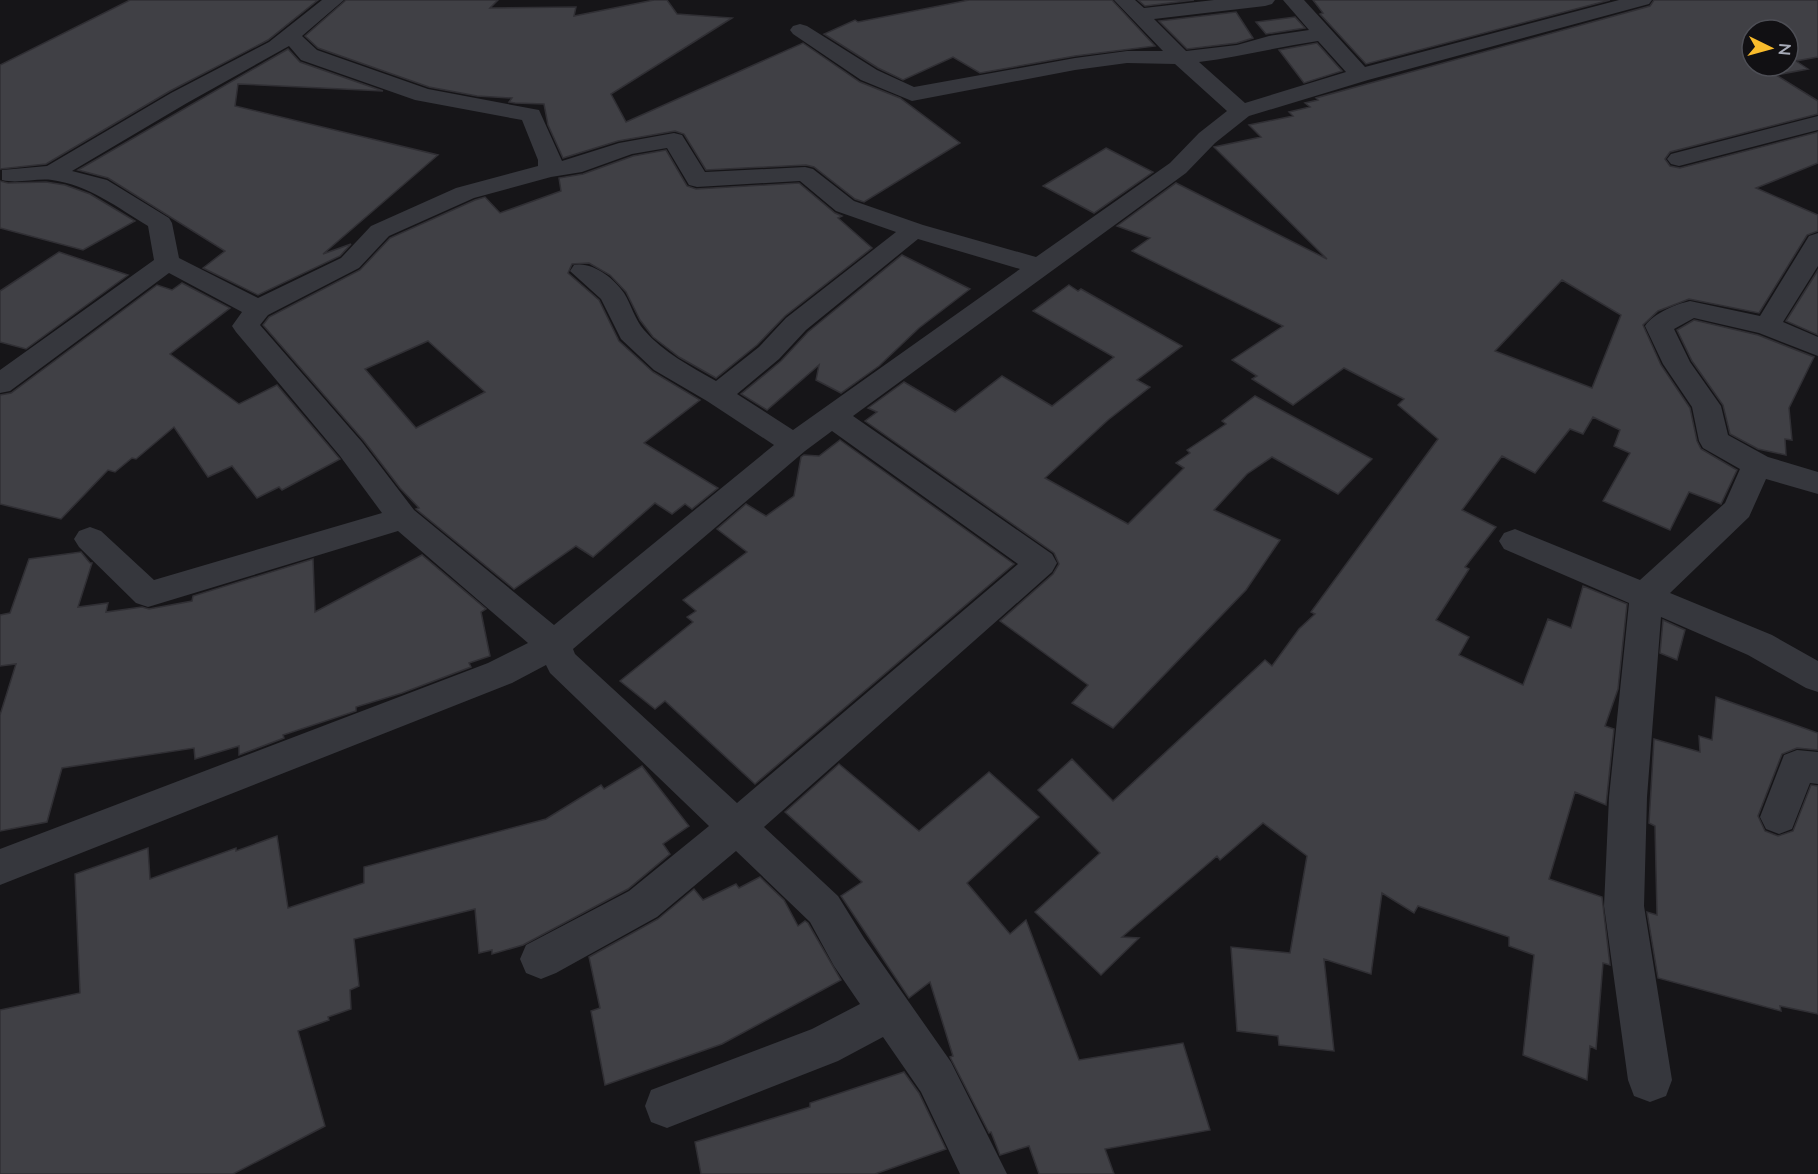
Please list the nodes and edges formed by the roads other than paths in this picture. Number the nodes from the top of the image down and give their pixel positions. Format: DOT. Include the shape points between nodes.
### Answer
graph roads {
  1 [pos="334,0"];
  2 [pos="1265,0"];
  3 [pos="1293,0"];
  4 [pos="1642,0"];
  5 [pos="1132,7"];
  6 [pos="800,30"];
  7 [pos="1324,34"];
  8 [pos="290,35"];
  9 [pos="1181,58"];
  10 [pos="1360,75"];
  11 [pos="1241,111"];
  12 [pos="1818,123"];
  13 [pos="1680,159"];
  14 [pos="550,171"];
  15 [pos="52,173"];
  16 [pos="10,175"];
  17 [pos="914,230"];
  18 [pos="1818,241"];
  19 [pos="167,262"];
  20 [pos="1041,267"];
  21 [pos="583,271"];
  22 [pos="258,309"];
  23 [pos="1767,326"];
  24 [pos="1818,347"];
  25 [pos="0,384"];
  26 [pos="717,394"];
  27 [pos="832,415"];
  28 [pos="794,444"];
  29 [pos="1757,465"];
  30 [pos="1818,483"];
  31 [pos="403,518"];
  32 [pos="90,539"];
  33 [pos="1515,541"];
  34 [pos="1646,595"];
  35 [pos="554,645"];
  36 [pos="1818,678"];
  37 [pos="1818,768"];
  38 [pos="1779,817"];
  39 [pos="738,826"];
  40 [pos="0,867"];
  41 [pos="541,959"];
  42 [pos="890,1011"];
  43 [pos="1650,1080"];
  44 [pos="667,1106"];
  45 [pos="984,1174"];
  1 -- 8 [label="street"];
  2 -- 5 [label="street"];
  3 -- 7 [label="street"];
  4 -- 10 [label="street"];
  5 -- 9 [label="street"];
  6 -- 9 [label="street" via="868,75 912,94 1127,57"];
  7 -- 9 [label="street"];
  7 -- 10 [label="street"];
  8 -- 14 [label="street" via="309,55 412,91 531,115"];
  8 -- 15 [label="street"];
  9 -- 11 [label="street"];
  10 -- 11 [label="street"];
  11 -- 20 [label="street" via="1178,168"];
  12 -- 13 [label="street"];
  14 -- 17 [label="street" via="574,167 627,148 674,140 697,180 805,174 845,206"];
  14 -- 22 [label="street" via="465,193 380,231 350,263"];
  15 -- 16 [label="street"];
  15 -- 19 [label="street" via="98,185 160,223"];
  17 -- 20 [label="street"];
  17 -- 26 [label="street" via="796,324 783,340"];
  18 -- 23 [label="street"];
  19 -- 22 [label="street"];
  19 -- 25 [label="street"];
  20 -- 27 [label="street"];
  21 -- 26 [label="street" via="612,295 631,333 664,364"];
  22 -- 31 [label="street" via="246,326 344,441"];
  23 -- 24 [label="street"];
  23 -- 29 [label="street" via="1690,309 1659,326 1677,364 1706,406 1714,441"];
  26 -- 28 [label="street"];
  27 -- 28 [label="street"];
  27 -- 39 [label="street" via="1041,563"];
  28 -- 35 [label="street"];
  29 -- 30 [label="street"];
  29 -- 34 [label="street" via="1738,509"];
  31 -- 32 [label="street" via="148,594"];
  31 -- 35 [label="street"];
  33 -- 34 [label="street"];
  34 -- 36 [label="street" via="1760,645"];
  34 -- 43 [label="street" via="1628,797 1624,906"];
  35 -- 39 [label="street" via="562,663"];
  35 -- 40 [label="street" via="500,674"];
  37 -- 38 [label="street" via="1797,766"];
  39 -- 41 [label="street" via="643,904"];
  39 -- 42 [label="street" via="824,909"];
  42 -- 44 [label="street" via="823,1046"];
  42 -- 45 [label="street" via="936,1077"];
}
